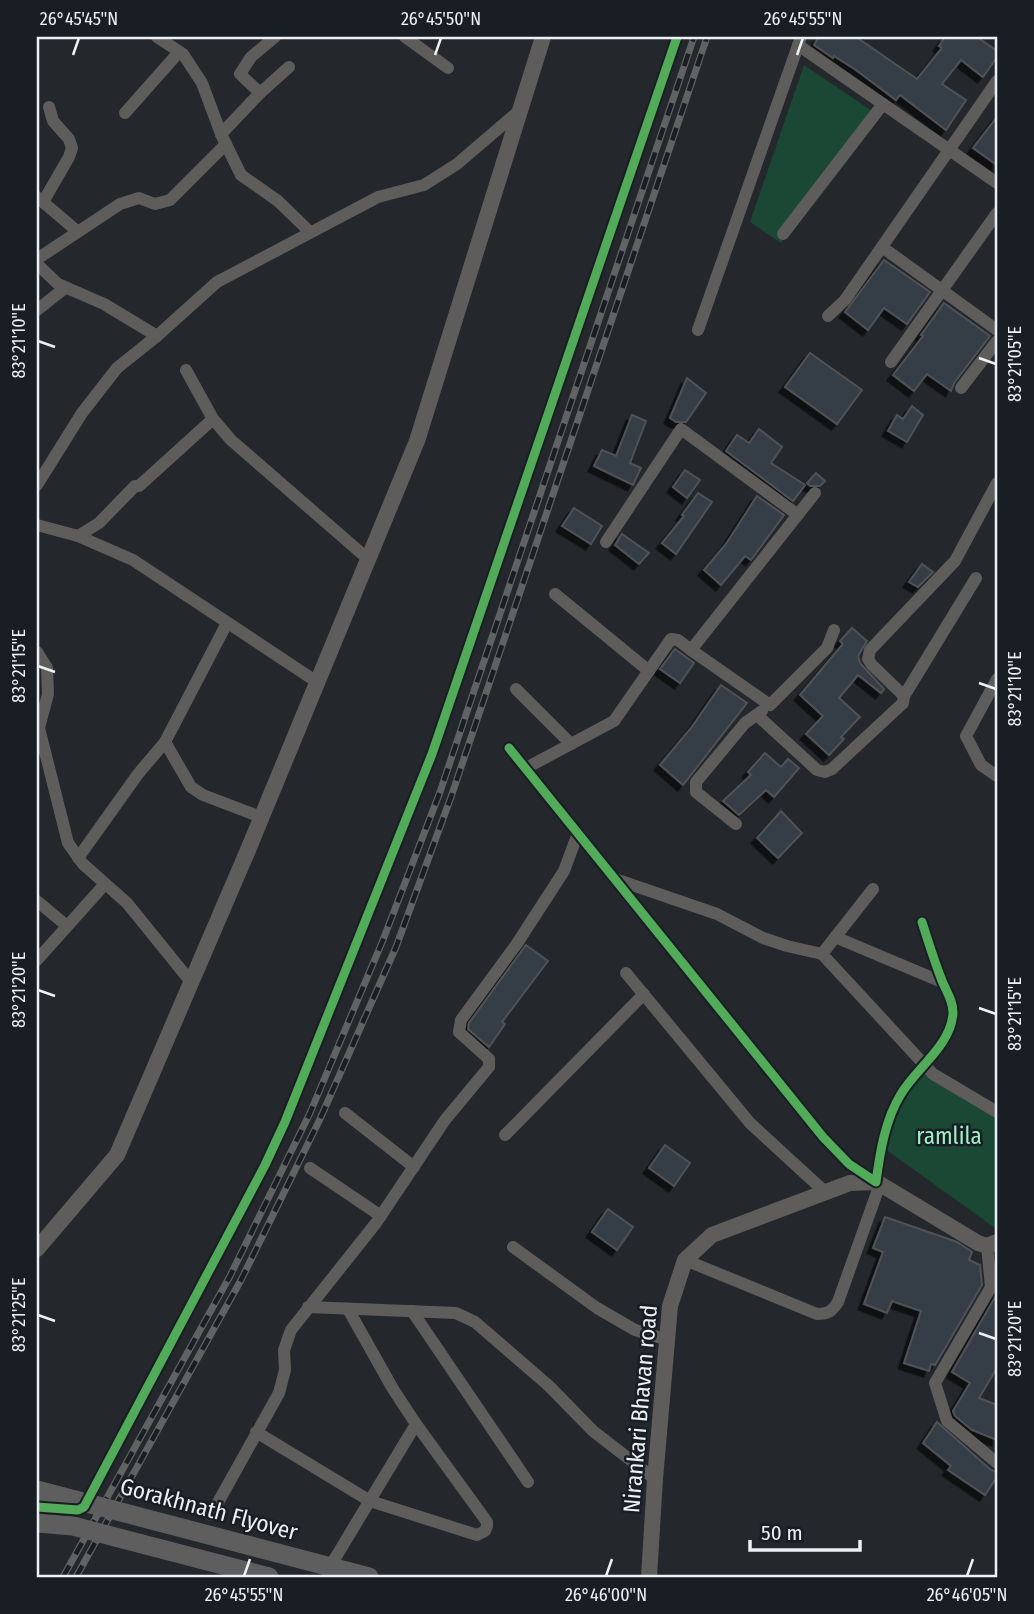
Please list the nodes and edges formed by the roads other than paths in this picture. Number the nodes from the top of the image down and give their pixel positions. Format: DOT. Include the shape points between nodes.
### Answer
graph roads {
  1 [pos="156,37"];
  2 [pos="275,37"];
  3 [pos="405,37"];
  4 [pos="543,37"];
  5 [pos="677,37"];
  6 [pos="799,41"];
  7 [pos="179,52"];
  8 [pos="289,67"];
  9 [pos="449,68"];
  10 [pos="997,81"];
  11 [pos="260,93"];
  12 [pos="883,104"];
  13 [pos="43,110"];
  14 [pos="519,111"];
  15 [pos="125,113"];
  16 [pos="223,139"];
  17 [pos="950,149"];
  18 [pos="997,183"];
  19 [pos="40,199"];
  20 [pos="997,213"];
  21 [pos="77,231"];
  22 [pos="310,232"];
  23 [pos="783,234"];
  24 [pos="882,247"];
  25 [pos="37,259"];
  26 [pos="37,264"];
  27 [pos="65,288"];
  28 [pos="942,290"];
  29 [pos="37,310"];
  30 [pos="828,316"];
  31 [pos="698,330"];
  32 [pos="997,330"];
  33 [pos="157,336"];
  34 [pos="997,341"];
  35 [pos="891,362"];
  36 [pos="186,370"];
  37 [pos="961,388"];
  38 [pos="213,419"];
  39 [pos="997,483"];
  40 [pos="37,485"];
  41 [pos="815,493"];
  42 [pos="798,515"];
  43 [pos="37,525"];
  44 [pos="78,536"];
  45 [pos="606,542"];
  46 [pos="368,559"];
  47 [pos="976,578"];
  48 [pos="555,594"];
  49 [pos="228,623"];
  50 [pos="834,630"];
  51 [pos="691,650"];
  52 [pos="37,652"];
  53 [pos="649,671"];
  54 [pos="997,680"];
  55 [pos="317,682"];
  56 [pos="516,689"];
  57 [pos="904,696"];
  58 [pos="770,705"];
  59 [pos="757,715"];
  60 [pos="165,742"];
  61 [pos="571,744"];
  62 [pos="509,748"];
  63 [pos="526,768"];
  64 [pos="997,776"];
  65 [pos="261,817"];
  66 [pos="736,824"];
  67 [pos="578,833"];
  68 [pos="78,858"];
  69 [pos="614,879"];
  70 [pos="105,884"];
  71 [pos="873,889"];
  72 [pos="37,901"];
  73 [pos="922,922"];
  74 [pos="67,926"];
  75 [pos="835,937"];
  76 [pos="822,954"];
  77 [pos="37,959"];
  78 [pos="626,973"];
  79 [pos="191,982"];
  80 [pos="942,982"];
  81 [pos="644,994"];
  82 [pos="925,1065"];
  83 [pos="997,1112"];
  84 [pos="345,1113"];
  85 [pos="505,1135"];
  86 [pos="414,1167"];
  87 [pos="310,1168"];
  88 [pos="878,1183"];
  89 [pos="824,1191"];
  90 [pos="381,1216"];
  91 [pos="992,1244"];
  92 [pos="513,1247"];
  93 [pos="37,1248"];
  94 [pos="685,1260"];
  95 [pos="994,1289"];
  96 [pos="307,1307"];
  97 [pos="348,1309"];
  98 [pos="412,1311"];
  99 [pos="668,1340"];
  100 [pos="416,1424"];
  101 [pos="256,1432"];
  102 [pos="997,1463"];
  103 [pos="655,1479"];
  104 [pos="528,1482"];
  105 [pos="37,1490"];
  106 [pos="370,1501"];
  107 [pos="37,1507"];
  108 [pos="211,1515"];
  109 [pos="37,1523"];
  110 [pos="269,1577"];
  111 [pos="327,1577"];
  112 [pos="369,1577"];
  113 [pos="649,1577"];
  1 -- 7 [label="street"];
  2 -- 11 [label="street" via="251,57 240,74"];
  3 -- 9 [label="street"];
  4 -- 14 [label="street"];
  5 -- 107 [label="street" via="432,754 276,1143 84,1507"];
  6 -- 12 [label="street"];
  6 -- 31 [label="street"];
  7 -- 15 [label="street"];
  7 -- 16 [label="street" via="202,83"];
  8 -- 11 [label="street"];
  10 -- 17 [label="street"];
  11 -- 16 [label="street"];
  12 -- 17 [label="street"];
  12 -- 23 [label="street"];
  13 -- 19 [label="street" via="72,148"];
  14 -- 22 [label="street" via="457,164 424,185 379,197"];
  14 -- 46 [label="street" via="417,441"];
  16 -- 21 [label="street" via="170,200 155,204 129,200"];
  16 -- 22 [label="street" via="241,175 278,201"];
  17 -- 18 [label="street"];
  17 -- 24 [label="street"];
  19 -- 21 [label="street"];
  20 -- 28 [label="street"];
  21 -- 25 [label="street"];
  22 -- 33 [label="street" via="217,282"];
  24 -- 28 [label="street"];
  24 -- 30 [label="street" via="845,300"];
  26 -- 27 [label="street"];
  27 -- 29 [label="street"];
  27 -- 33 [label="street" via="104,304"];
  28 -- 32 [label="street"];
  28 -- 35 [label="street"];
  33 -- 40 [label="street" via="117,368"];
  34 -- 37 [label="street"];
  36 -- 38 [label="street"];
  38 -- 44 [label="street" via="99,523"];
  38 -- 46 [label="street" via="231,440"];
  39 -- 57 [label="street" via="955,561 870,650 872,665"];
  41 -- 42 [label="street"];
  42 -- 45 [label="street" via="681,429"];
  42 -- 51 [label="street"];
  43 -- 44 [label="street"];
  44 -- 49 [label="street" via="134,560"];
  46 -- 55 [label="street"];
  47 -- 57 [label="street"];
  48 -- 53 [label="street"];
  49 -- 55 [label="street"];
  49 -- 60 [label="street"];
  50 -- 58 [label="street" via="827,648"];
  51 -- 53 [label="street" via="671,639"];
  51 -- 58 [label="street"];
  52 -- 68 [label="street" via="47,668 48,694 39,728 68,843"];
  53 -- 61 [label="street" via="614,721"];
  54 -- 64 [label="street" via="965,736 981,765"];
  55 -- 65 [label="street"];
  56 -- 61 [label="street"];
  57 -- 59 [label="street" via="903,703 825,772 817,770"];
  58 -- 59 [label="street"];
  59 -- 66 [label="street" via="745,723 694,788"];
  60 -- 65 [label="street" via="191,787"];
  60 -- 68 [label="street"];
  61 -- 63 [label="street"];
  62 -- 63 [label="street"];
  63 -- 67 [label="street"];
  65 -- 79 [label="street"];
  67 -- 69 [label="street"];
  67 -- 86 [label="street" via="564,871 461,1020 459,1032 489,1059 489,1067"];
  68 -- 70 [label="street"];
  69 -- 76 [label="street" via="717,914 787,946"];
  69 -- 88 [label="street" via="823,1137 849,1164"];
  70 -- 74 [label="street"];
  70 -- 79 [label="street" via="127,903"];
  71 -- 75 [label="street"];
  72 -- 74 [label="street"];
  73 -- 80 [label="street"];
  74 -- 77 [label="street"];
  75 -- 76 [label="street"];
  75 -- 80 [label="street"];
  76 -- 82 [label="street"];
  78 -- 81 [label="street"];
  79 -- 93 [label="street" via="117,1155"];
  80 -- 82 [label="street" via="950,994 953,1013 949,1031"];
  81 -- 85 [label="street"];
  81 -- 89 [label="street" via="750,1123"];
  82 -- 83 [label="street"];
  82 -- 88 [label="street" via="901,1093 892,1113 881,1146"];
  84 -- 86 [label="street"];
  86 -- 90 [label="street"];
  87 -- 90 [label="street"];
  88 -- 89 [label="street, Nirankari Bhavan road" via="850,1183"];
  88 -- 91 [label="street" via="978,1244"];
  88 -- 94 [label="street" via="838,1301 826,1314"];
  89 -- 94 [label="street, Nirankari Bhavan road" via="712,1235"];
  90 -- 96 [label="street"];
  91 -- 95 [label="street"];
  92 -- 99 [label="street" via="597,1308 635,1330"];
  94 -- 99 [label="street, Nirankari Bhavan road" via="670,1306"];
  95 -- 102 [label="street" via="935,1383 947,1421"];
  96 -- 97 [label="street"];
  96 -- 101 [label="street" via="286,1339 283,1383"];
  97 -- 98 [label="street"];
  97 -- 100 [label="street"];
  98 -- 103 [label="street" via="456,1313 475,1322 593,1431"];
  98 -- 104 [label="street"];
  99 -- 103 [label="street, Nirankari Bhavan road"];
  100 -- 106 [label="street"];
  100 -- 106 [label="street" via="487,1522 485,1531 477,1535"];
  101 -- 106 [label="street"];
  101 -- 108 [label="street"];
  103 -- 113 [label="street, Nirankari Bhavan road"];
  105 -- 112 [label="main road, Gorakhnath Flyover, bridge"];
  106 -- 111 [label="street"];
  109 -- 110 [label="main road, bridge" via="74,1526"];
}
